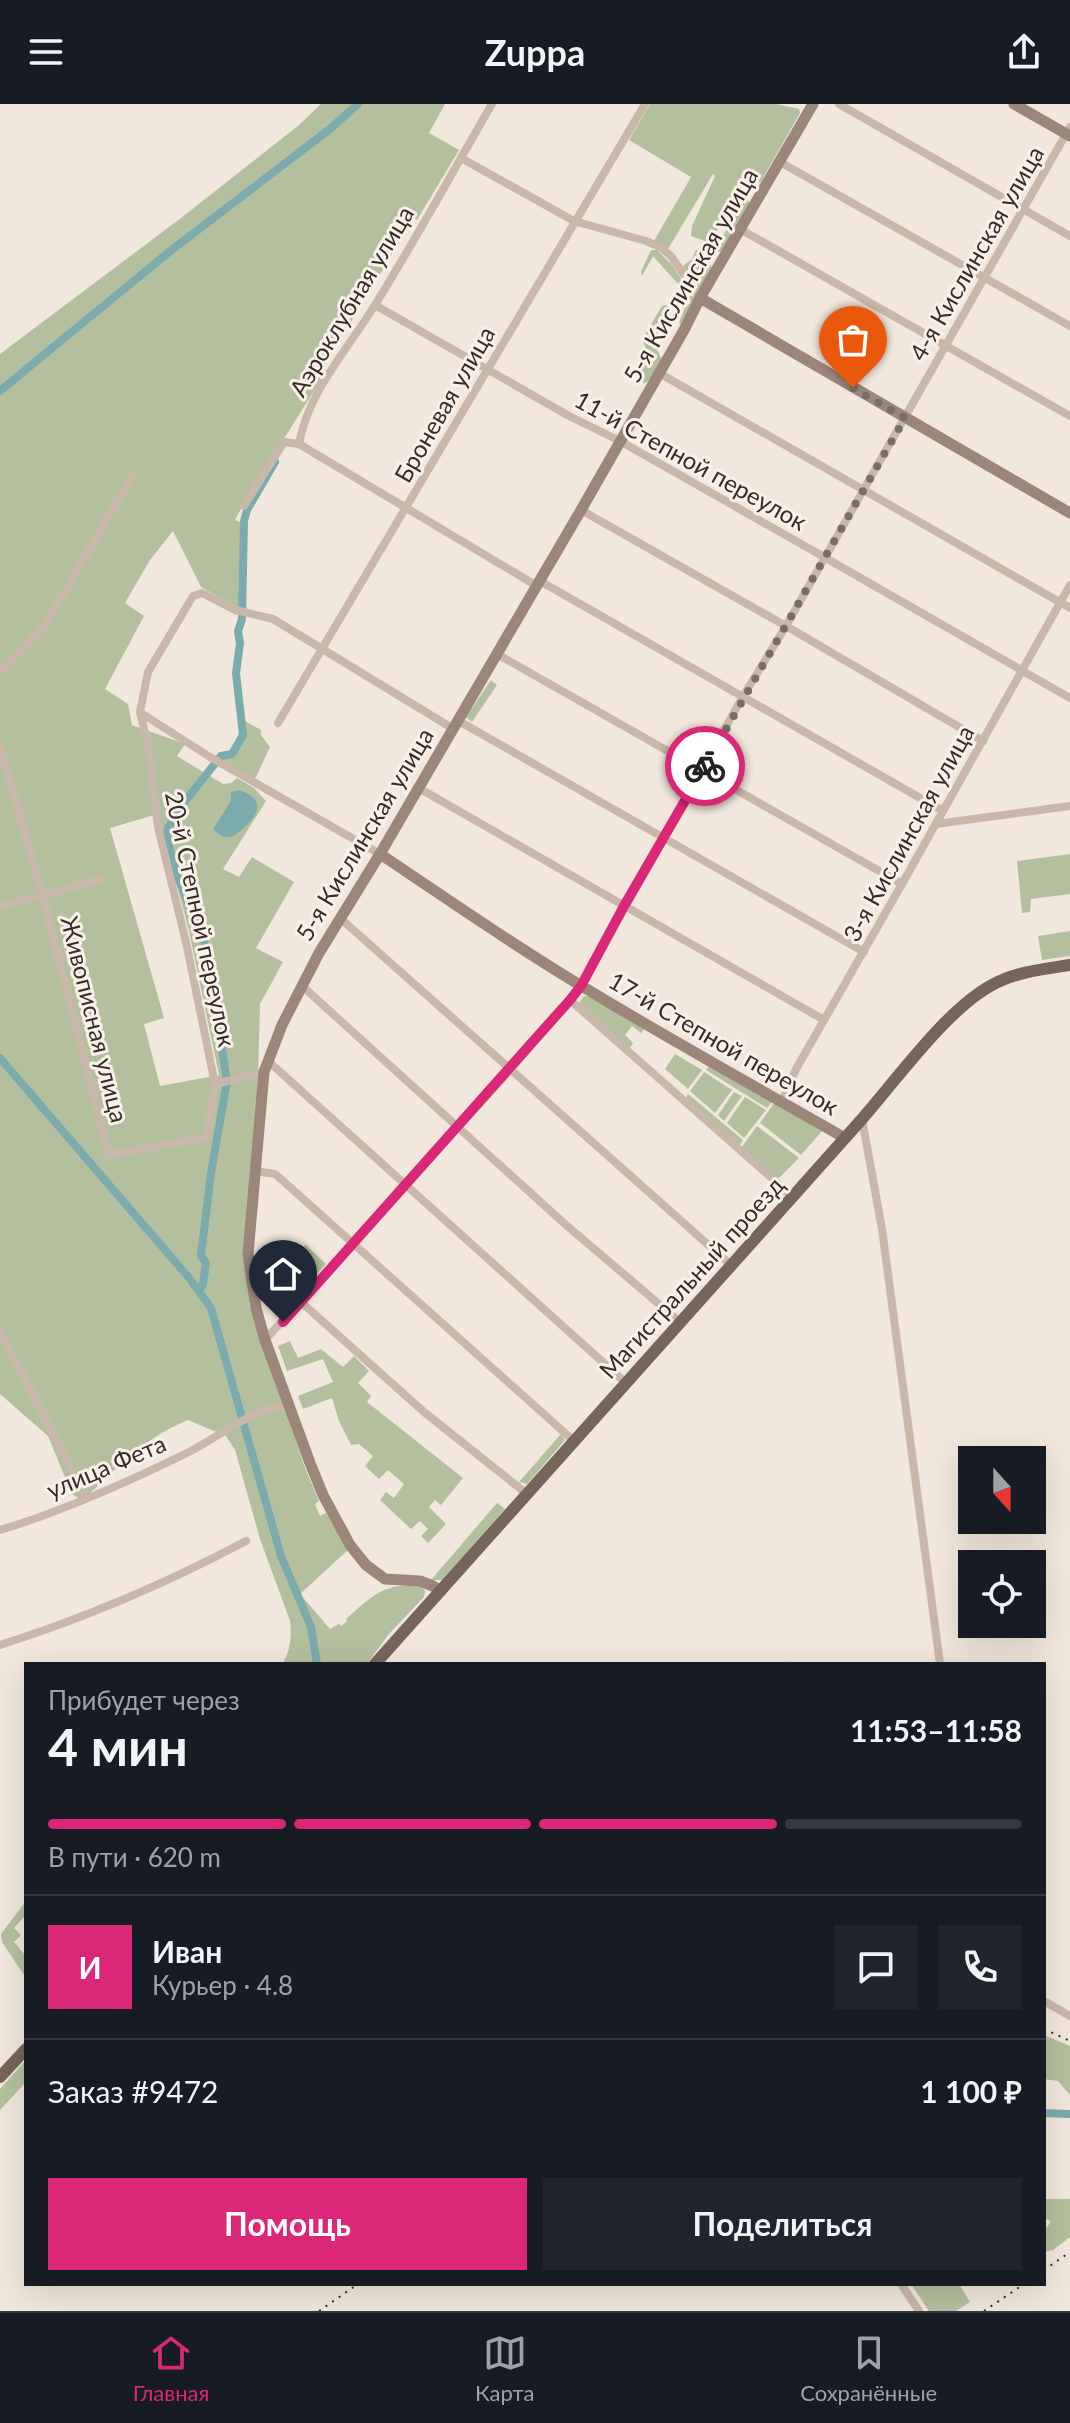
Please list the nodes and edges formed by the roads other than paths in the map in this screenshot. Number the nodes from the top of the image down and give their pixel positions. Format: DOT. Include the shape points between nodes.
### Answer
graph roads {
  1 [pos="492,104"];
  2 [pos="645,104"];
  3 [pos="813,104"];
  4 [pos="839,104"];
  5 [pos="1014,104"];
  6 [pos="1069,132"];
  7 [pos="461,158"];
  8 [pos="780,162"];
  9 [pos="1024,209"];
  10 [pos="574,221"];
  11 [pos="740,229"];
  12 [pos="1070,236"];
  13 [pos="985,278"];
  14 [pos="700,298"];
  15 [pos="375,305"];
  16 [pos="1070,326"];
  17 [pos="945,346"];
  18 [pos="487,370"];
  19 [pos="659,373"];
  20 [pos="1070,416"];
  21 [pos="905,418"];
  22 [pos="620,441"];
  23 [pos="299,444"];
  24 [pos="132,477"];
  25 [pos="864,489"];
  26 [pos="244,506"];
  27 [pos="406,508"];
  28 [pos="581,510"];
  29 [pos="1070,513"];
  30 [pos="824,557"];
  31 [pos="538,583"];
  32 [pos="1070,585"];
  33 [pos="1061,602"];
  34 [pos="1070,608"];
  35 [pos="786,626"];
  36 [pos="321,647"];
  37 [pos="497,654"];
  38 [pos="1022,670"];
  39 [pos="0,672"];
  40 [pos="742,698"];
  41 [pos="1070,698"];
  42 [pos="140,712"];
  43 [pos="278,723"];
  44 [pos="454,724"];
  45 [pos="983,741"];
  46 [pos="0,745"];
  47 [pos="702,770"];
  48 [pos="417,787"];
  49 [pos="1070,806"];
  50 [pos="943,811"];
  51 [pos="936,824"];
  52 [pos="663,837"];
  53 [pos="380,854"];
  54 [pos="101,879"];
  55 [pos="902,884"];
  56 [pos="43,896"];
  57 [pos="624,906"];
  58 [pos="0,907"];
  59 [pos="341,919"];
  60 [pos="864,952"];
  61 [pos="1070,965"];
  62 [pos="301,985"];
  63 [pos="581,986"];
  64 [pos="570,1000"];
  65 [pos="824,1020"];
  66 [pos="266,1067"];
  67 [pos="511,1069"];
  68 [pos="215,1084"];
  69 [pos="782,1102"];
  70 [pos="862,1119"];
  71 [pos="459,1127"];
  72 [pos="845,1138"];
  73 [pos="255,1171"];
  74 [pos="406,1184"];
  75 [pos="792,1196"];
  76 [pos="353,1242"];
  77 [pos="731,1265"];
  78 [pos="301,1302"];
  79 [pos="680,1322"];
  80 [pos="0,1330"];
  81 [pos="265,1340"];
  82 [pos="626,1383"];
  83 [pos="288,1405"];
  84 [pos="574,1441"];
  85 [pos="527,1494"];
  86 [pos="86,1498"];
  87 [pos="0,1530"];
  88 [pos="246,1541"];
  89 [pos="441,1591"];
  90 [pos="0,1645"];
  91 [pos="377,1662"];
  92 [pos="940,1662"];
  93 [pos="1046,2002"];
  94 [pos="1070,2016"];
  95 [pos="24,2051"];
  96 [pos="0,2077"];
  97 [pos="902,2286"];
  98 [pos="919,2311"];
  1 -- 7 [label="street, Аэроклубная улица"];
  2 -- 10 [label="street, Броневая улица"];
  3 -- 8 [label="street, 5-я Кислинская улица"];
  4 -- 9 [label="street"];
  5 -- 6 [label="street"];
  6 -- 9 [label="street, 4-я Кислинская улица"];
  7 -- 10 [label="street"];
  7 -- 15 [label="street, Аэроклубная улица"];
  8 -- 11 [label="street, 5-я Кислинская улица"];
  8 -- 13 [label="street"];
  9 -- 12 [label="street"];
  9 -- 13 [label="street, 4-я Кислинская улица"];
  10 -- 14 [label="street" via="660,247"];
  10 -- 18 [label="street, Броневая улица"];
  11 -- 14 [label="street, 5-я Кислинская улица"];
  11 -- 17 [label="street"];
  13 -- 16 [label="street"];
  13 -- 17 [label="street, 4-я Кислинская улица"];
  14 -- 19 [label="street, 5-я Кислинская улица"];
  14 -- 21 [label="street"];
  15 -- 18 [label="street, 11-й Степной переулок"];
  15 -- 23 [label="street, Аэроклубная улица" via="311,404"];
  17 -- 20 [label="street"];
  17 -- 21 [label="street, 4-я Кислинская улица"];
  18 -- 22 [label="street, 11-й Степной переулок"];
  18 -- 27 [label="street, Броневая улица"];
  19 -- 22 [label="street, 5-я Кислинская улица"];
  19 -- 25 [label="street"];
  21 -- 25 [label="street, 4-я Кислинская улица"];
  21 -- 29 [label="street"];
  22 -- 28 [label="street, 5-я Кислинская улица"];
  22 -- 30 [label="street, 11-й Степной переулок"];
  23 -- 26 [label="street" via="284,442"];
  23 -- 27 [label="street"];
  24 -- 39 [label="street" via="45,625"];
  25 -- 30 [label="street, 4-я Кислинская улица"];
  25 -- 33 [label="street"];
  27 -- 31 [label="street"];
  27 -- 36 [label="street, Броневая улица"];
  28 -- 31 [label="street, 5-я Кислинская улица"];
  28 -- 35 [label="street"];
  30 -- 35 [label="street, 4-я Кислинская улица"];
  30 -- 38 [label="street, 11-й Степной переулок"];
  31 -- 37 [label="street, 5-я Кислинская улица"];
  31 -- 40 [label="street"];
  32 -- 33 [label="street, 3-я Кислинская улица"];
  33 -- 34 [label="street"];
  33 -- 38 [label="street, 3-я Кислинская улица"];
  35 -- 40 [label="street, 4-я Кислинская улица"];
  35 -- 45 [label="street"];
  36 -- 42 [label="street" via="273,619 235,610 202,593 193,596 148,672"];
  36 -- 43 [label="street, Броневая улица"];
  36 -- 44 [label="street"];
  37 -- 44 [label="street, 5-я Кислинская улица"];
  37 -- 47 [label="street"];
  38 -- 41 [label="street, 11-й Степной переулок"];
  38 -- 45 [label="street, 3-я Кислинская улица"];
  40 -- 47 [label="street, 4-я Кислинская улица"];
  40 -- 50 [label="street"];
  42 -- 53 [label="street"];
  42 -- 68 [label="street, 20-й Степной переулок" via="158,827"];
  44 -- 48 [label="street, 5-я Кислинская улица"];
  44 -- 52 [label="street"];
  45 -- 50 [label="street, 3-я Кислинская улица"];
  46 -- 56 [label="street, Живописная улица"];
  47 -- 52 [label="street, 4-я Кислинская улица"];
  47 -- 55 [label="street"];
  48 -- 53 [label="street, 5-я Кислинская улица"];
  48 -- 57 [label="street"];
  49 -- 51 [label="street"];
  50 -- 51 [label="street, 3-я Кислинская улица"];
  51 -- 55 [label="street, 3-я Кислинская улица"];
  52 -- 57 [label="street, 4-я Кислинская улица"];
  52 -- 60 [label="street"];
  53 -- 59 [label="street, 5-я Кислинская улица"];
  53 -- 63 [label="street, 17-й Степной переулок"];
  54 -- 56 [label="street"];
  55 -- 60 [label="street, 3-я Кислинская улица"];
  56 -- 58 [label="street"];
  56 -- 68 [label="street, Живописная улица" via="109,1155 207,1137"];
  57 -- 63 [label="street, 4-я Кислинская улица"];
  57 -- 65 [label="street"];
  59 -- 62 [label="street, 5-я Кислинская улица"];
  59 -- 67 [label="street"];
  60 -- 65 [label="street, 3-я Кислинская улица"];
  61 -- 70 [label="main road, Магистральный проезд" via="1014,976 979,993 934,1035"];
  62 -- 66 [label="street, 5-я Кислинская улица"];
  62 -- 71 [label="street"];
  63 -- 64 [label="street, 4-я Кислинская улица"];
  63 -- 69 [label="street, 17-й Степной переулок"];
  64 -- 67 [label="street, 4-я Кислинская улица"];
  64 -- 75 [label="street, 17-й Степной переулок"];
  65 -- 69 [label="street, 3-я Кислинская улица"];
  66 -- 68 [label="street, 20-й Степной переулок"];
  66 -- 73 [label="street, 5-я Кислинская улица"];
  66 -- 74 [label="street, 20-й Степной переулок"];
  67 -- 71 [label="street, 4-я Кислинская улица"];
  67 -- 77 [label="street"];
  69 -- 72 [label="street, 17-й Степной переулок"];
  70 -- 72 [label="main road, Магистральный проезд"];
  70 -- 92 [label="street" via="882,1229"];
  71 -- 74 [label="street, 4-я Кислинская улица"];
  71 -- 79 [label="street"];
  72 -- 75 [label="main road, Магистральный проезд"];
  73 -- 76 [label="street" via="275,1174"];
  73 -- 81 [label="street, 5-я Кислинская улица" via="248,1254"];
  74 -- 76 [label="street, 4-я Кислинская улица"];
  74 -- 82 [label="street, 20-й Степной переулок"];
  75 -- 77 [label="main road, Магистральный проезд"];
  76 -- 78 [label="street, 4-я Кислинская улица"];
  76 -- 84 [label="street"];
  77 -- 79 [label="main road, Магистральный проезд"];
  78 -- 81 [label="street, 4-я Кислинская улица"];
  78 -- 85 [label="street" via="424,1412"];
  79 -- 82 [label="main road, Магистральный проезд"];
  80 -- 86 [label="street"];
  81 -- 83 [label="street, 5-я Кислинская улица"];
  82 -- 84 [label="main road, Магистральный проезд"];
  83 -- 86 [label="street, улица Фета" via="255,1413 185,1454"];
  83 -- 89 [label="street, 5-я Кислинская улица" via="323,1495 361,1559 385,1579 420,1581"];
  84 -- 85 [label="main road, Магистральный проезд"];
  85 -- 89 [label="main road, Магистральный проезд"];
  86 -- 87 [label="street, улица Фета"];
  88 -- 90 [label="street" via="104,1608"];
  89 -- 91 [label="main road, Магистральный проезд"];
  93 -- 94 [label="street"];
  95 -- 96 [label="main road"];
  97 -- 98 [label="street"];
}
